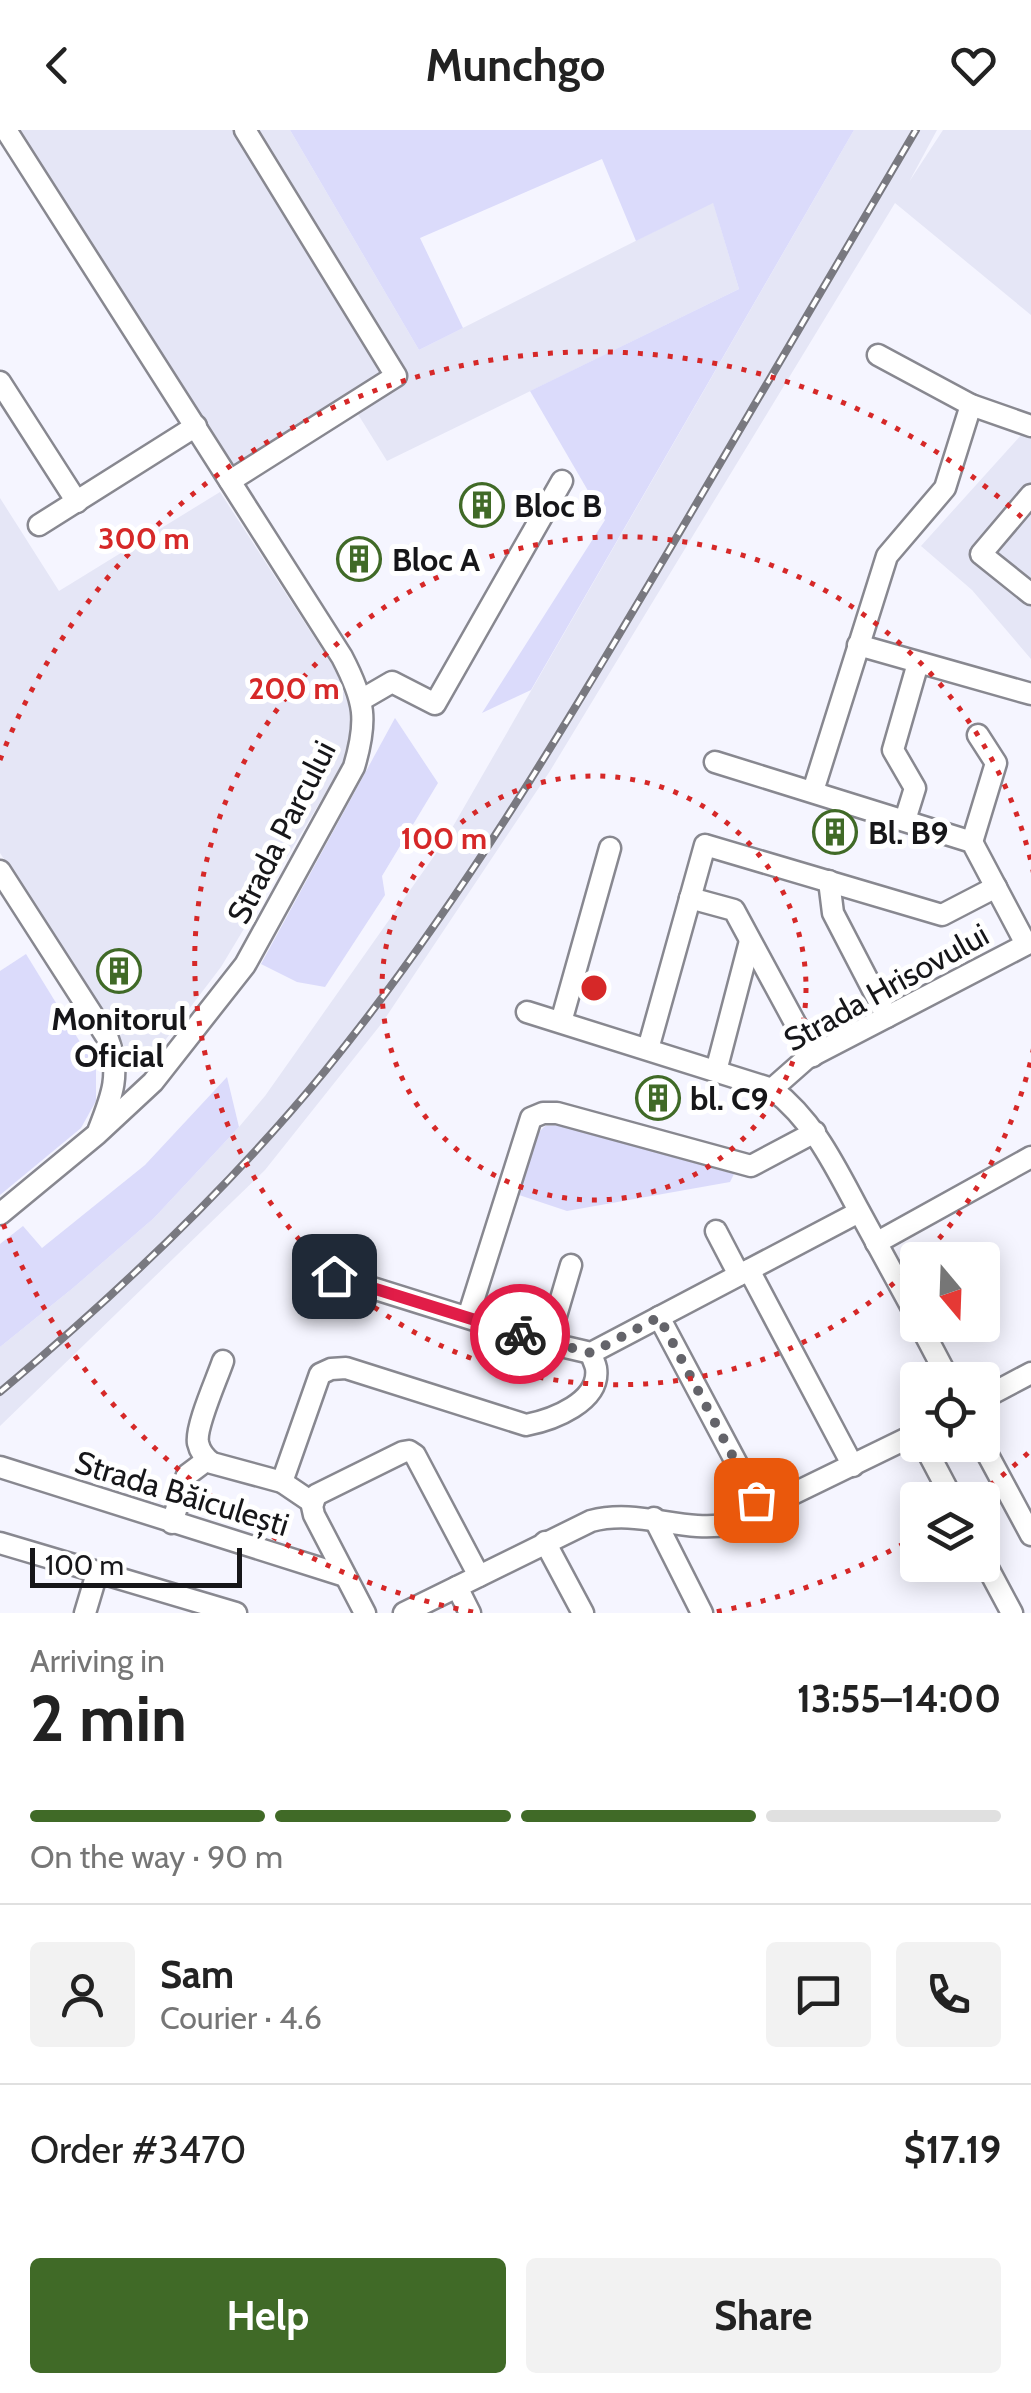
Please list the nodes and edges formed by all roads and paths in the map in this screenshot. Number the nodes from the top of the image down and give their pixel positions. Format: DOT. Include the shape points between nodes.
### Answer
graph roads {
  1 [pos="246,130"];
  2 [pos="4,133"];
  3 [pos="878,355"];
  4 [pos="0,382"];
  5 [pos="971,405"];
  6 [pos="196,426"];
  7 [pos="1031,426"];
  8 [pos="230,481"];
  9 [pos="562,481"];
  10 [pos="1031,495"];
  11 [pos="77,502"];
  12 [pos="40,525"];
  13 [pos="1031,594"];
  14 [pos="858,644"];
  15 [pos="918,663"];
  16 [pos="1031,694"];
  17 [pos="361,700"];
  18 [pos="978,735"];
  19 [pos="715,762"];
  20 [pos="813,792"];
  21 [pos="905,820"];
  22 [pos="972,842"];
  23 [pos="610,848"];
  24 [pos="0,871"];
  25 [pos="829,882"];
  26 [pos="996,887"];
  27 [pos="690,898"];
  28 [pos="750,941"];
  29 [pos="1029,943"];
  30 [pos="527,1012"];
  31 [pos="887,1016"];
  32 [pos="561,1022"];
  33 [pos="648,1049"];
  34 [pos="813,1056"];
  35 [pos="716,1071"];
  36 [pos="772,1089"];
  37 [pos="814,1132"];
  38 [pos="97,1134"];
  39 [pos="1031,1157"];
  40 [pos="860,1212"];
  41 [pos="0,1214"];
  42 [pos="716,1231"];
  43 [pos="876,1242"];
  44 [pos="571,1265"];
  45 [pos="744,1272"];
  46 [pos="334,1276"];
  47 [pos="900,1287"];
  48 [pos="659,1317"];
  49 [pos="468,1318"];
  50 [pos="548,1343"];
  51 [pos="591,1353"];
  52 [pos="223,1361"];
  53 [pos="1031,1373"];
  54 [pos="1000,1389"];
  55 [pos="900,1442"];
  56 [pos="207,1460"];
  57 [pos="992,1462"];
  58 [pos="853,1466"];
  59 [pos="0,1467"];
  60 [pos="282,1482"];
  61 [pos="313,1503"];
  62 [pos="762,1511"];
  63 [pos="654,1518"];
  64 [pos="172,1523"];
  65 [pos="1031,1535"];
  66 [pos="545,1542"];
  67 [pos="0,1543"];
  68 [pos="97,1573"];
  69 [pos="345,1576"];
  70 [pos="479,1576"];
  71 [pos="996,1582"];
  72 [pos="456,1587"];
  73 [pos="209,1609"];
  74 [pos="85,1613"];
  75 [pos="236,1613"];
  76 [pos="365,1613"];
  77 [pos="404,1613"];
  78 [pos="470,1613"];
  79 [pos="583,1613"];
  80 [pos="702,1613"];
  81 [pos="1012,1613"];
  1 -- 8 [label="street" via="396,376"];
  2 -- 6 [label="street, Strada Parcului"];
  3 -- 5 [label="street"];
  4 -- 11 [label="street"];
  5 -- 7 [label="street"];
  5 -- 14 [label="street" via="945,488 887,556"];
  6 -- 8 [label="street, Strada Parcului"];
  6 -- 11 [label="street"];
  8 -- 17 [label="street, Strada Parcului" via="342,657"];
  9 -- 17 [label="street" via="435,704 392,682"];
  10 -- 13 [label="street" via="980,554"];
  11 -- 12 [label="street"];
  14 -- 15 [label="street"];
  14 -- 20 [label="street"];
  15 -- 16 [label="street"];
  15 -- 21 [label="street" via="894,750 914,788"];
  17 -- 38 [label="street, Strada Parcului" via="364,732 354,767 246,965 153,1082"];
  18 -- 22 [label="street" via="996,764"];
  19 -- 20 [label="street"];
  20 -- 21 [label="street"];
  21 -- 22 [label="street"];
  22 -- 26 [label="street"];
  23 -- 32 [label="street"];
  24 -- 38 [label="street" via="113,1052 113,1091"];
  25 -- 26 [label="street" via="942,915"];
  25 -- 27 [label="street" via="705,844"];
  25 -- 31 [label="street" via="833,914"];
  26 -- 29 [label="street"];
  27 -- 28 [label="street" via="734,910"];
  27 -- 33 [label="street"];
  28 -- 34 [label="street"];
  28 -- 35 [label="street"];
  29 -- 31 [label="street, Strada Hrisovului"];
  30 -- 32 [label="street"];
  31 -- 34 [label="street, Strada Hrisovului"];
  32 -- 33 [label="street"];
  33 -- 35 [label="street"];
  34 -- 36 [label="street, Strada Hrisovului"];
  35 -- 36 [label="street"];
  36 -- 37 [label="street"];
  37 -- 40 [label="street"];
  37 -- 49 [label="street" via="751,1166 556,1113 530,1118"];
  38 -- 41 [label="street, Strada Parcului"];
  39 -- 43 [label="street"];
  40 -- 43 [label="street"];
  40 -- 45 [label="street"];
  42 -- 45 [label="street"];
  43 -- 47 [label="street"];
  44 -- 50 [label="street"];
  45 -- 48 [label="street"];
  45 -- 58 [label="street"];
  46 -- 49 [label="street"];
  48 -- 51 [label="street"];
  48 -- 62 [label="street"];
  49 -- 50 [label="street"];
  50 -- 51 [label="street"];
  51 -- 60 [label="street" via="597,1372 590,1392 576,1406 526,1425 346,1368 331,1369 320,1374"];
  52 -- 56 [label="street" via="198,1430"];
  53 -- 54 [label="street"];
  55 -- 58 [label="street"];
  56 -- 60 [label="street"];
  56 -- 64 [label="street" via="187,1476"];
  57 -- 65 [label="street"];
  58 -- 62 [label="street"];
  59 -- 64 [label="street, Strada Băiculești"];
  60 -- 61 [label="street"];
  61 -- 69 [label="street"];
  61 -- 70 [label="street" via="316,1495 411,1452"];
  62 -- 63 [label="street" via="718,1527"];
  63 -- 66 [label="street" via="604,1518"];
  63 -- 80 [label="street"];
  64 -- 69 [label="street, Strada Băiculești"];
  66 -- 70 [label="street"];
  66 -- 79 [label="street"];
  67 -- 68 [label="street"];
  68 -- 73 [label="street"];
  68 -- 74 [label="street"];
  69 -- 76 [label="street"];
  70 -- 72 [label="street"];
  71 -- 81 [label="street"];
  72 -- 77 [label="street"];
  72 -- 78 [label="street"];
  73 -- 75 [label="street"];
}
